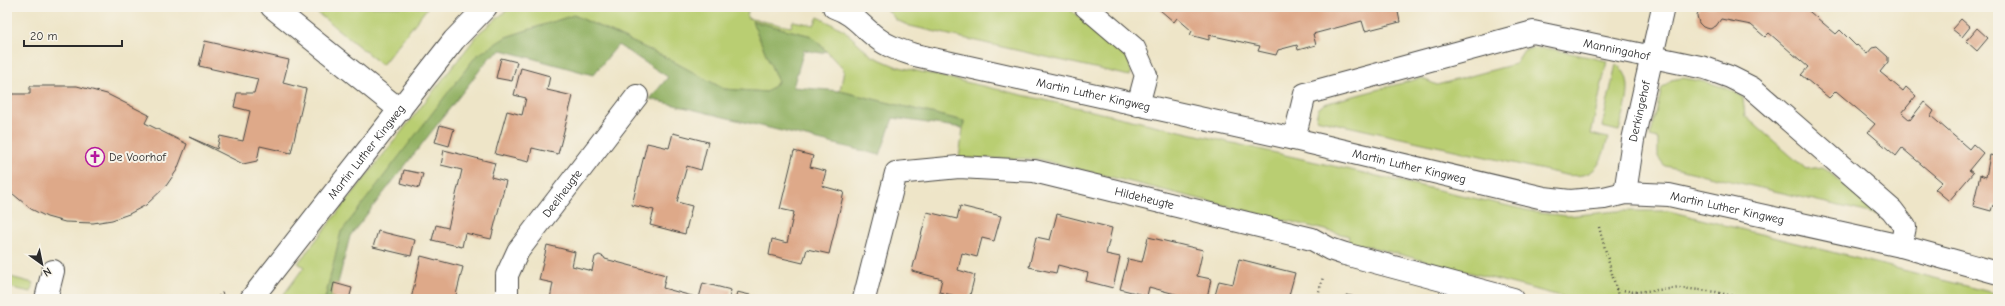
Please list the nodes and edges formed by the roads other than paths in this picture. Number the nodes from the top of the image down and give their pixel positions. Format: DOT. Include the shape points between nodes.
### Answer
graph roads {
  1 [pos="272,7"];
  2 [pos="486,7"];
  3 [pos="1086,7"];
  4 [pos="1662,7"];
  5 [pos="841,8"];
  6 [pos="1651,58"];
  7 [pos="637,96"];
  8 [pos="1138,105"];
  9 [pos="400,110"];
  10 [pos="1294,139"];
  11 [pos="1625,193"];
  12 [pos="1901,246"];
  13 [pos="53,271"];
  14 [pos="1998,273"];
  15 [pos="46,299"];
  16 [pos="251,299"];
  17 [pos="507,299"];
  18 [pos="864,299"];
  19 [pos="1513,299"];
  1 -- 9 [label="street"];
  2 -- 9 [label="street, Martin Luther Kingweg" via="454,40"];
  3 -- 8 [label="street" via="1134,48 1138,55 1146,75"];
  4 -- 6 [label="street, Derkingehof"];
  5 -- 8 [label="street, Martin Luther Kingweg" via="857,19 878,40 895,49"];
  6 -- 10 [label="street, Manningahof" via="1533,32 1305,94"];
  6 -- 11 [label="street, Derkingehof" via="1633,140"];
  6 -- 12 [label="street, Manningahof" via="1704,68 1752,88 1892,210 1904,227"];
  7 -- 17 [label="street, Deelheugte" via="518,250 507,275"];
  8 -- 10 [label="street, Martin Luther Kingweg"];
  9 -- 16 [label="street, Martin Luther Kingweg"];
  10 -- 11 [label="street, Martin Luther Kingweg" via="1544,198 1591,200"];
  11 -- 12 [label="street, Martin Luther Kingweg" via="1669,195"];
  12 -- 14 [label="street, Martin Luther Kingweg"];
  13 -- 15 [label="street"];
  18 -- 19 [label="street, Hildeheugte" via="896,174 959,167 1034,171 1312,239 1345,254"];
}
